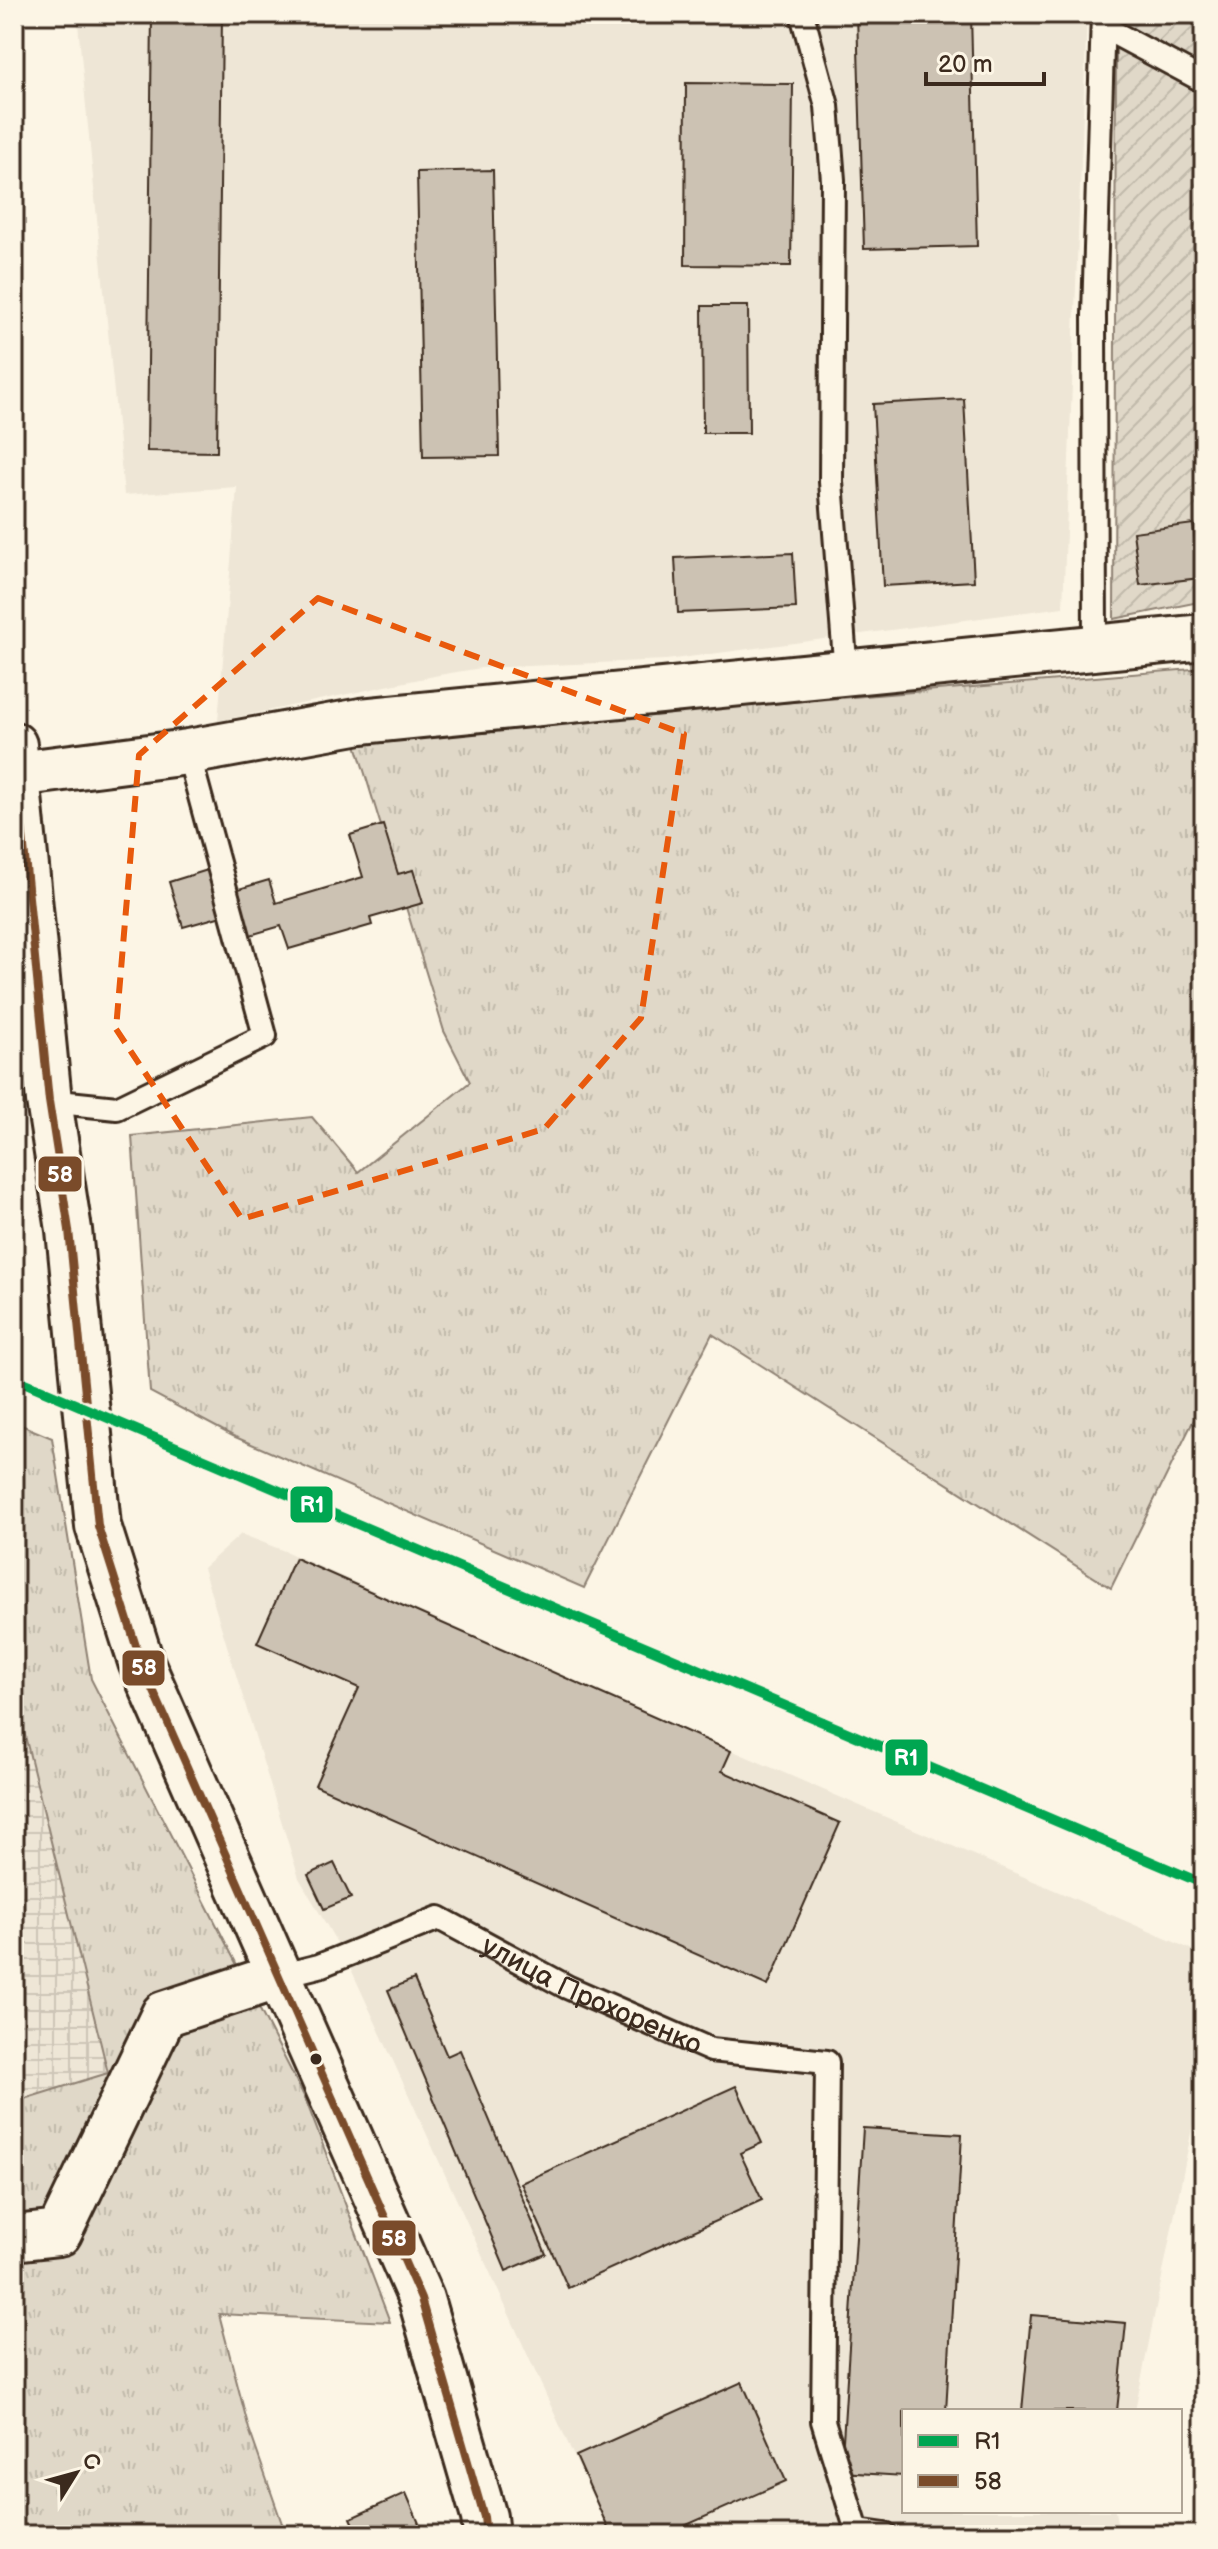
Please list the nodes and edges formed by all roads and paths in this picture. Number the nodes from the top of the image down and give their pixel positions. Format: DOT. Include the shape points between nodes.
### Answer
graph roads {
  1 [pos="802,14"];
  2 [pos="1103,20"];
  3 [pos="1204,81"];
  4 [pos="1204,637"];
  5 [pos="1095,648"];
  6 [pos="846,673"];
  7 [pos="188,752"];
  8 [pos="16,759"];
  9 [pos="24,961"];
  10 [pos="49,1101"];
  11 [pos="279,1976"];
  12 [pos="14,2238"];
  13 [pos="486,2535"];
  14 [pos="885,2535"];
  1 -- 6 [label="lane" via="827,106 833,180 831,482"];
  2 -- 3 [label="lane"];
  2 -- 5 [label="lane" via="1094,315"];
  4 -- 5 [label="main road"];
  5 -- 6 [label="main road"];
  6 -- 7 [label="main road" via="361,721"];
  7 -- 8 [label="main road"];
  7 -- 10 [label="lane" via="265,1036 117,1108"];
  8 -- 9 [label="main road"];
  9 -- 10 [label="main road"];
  10 -- 11 [label="main road" via="69,1230 98,1526 141,1662"];
  11 -- 12 [label="main road, улица Прохоренко" via="164,2014 59,2233"];
  11 -- 13 [label="main road" via="421,2299"];
  11 -- 14 [label="lane, улица Прохоренко" via="319,1966 439,1918 567,1987 711,2050 827,2062 823,2421 857,2531"];
}
